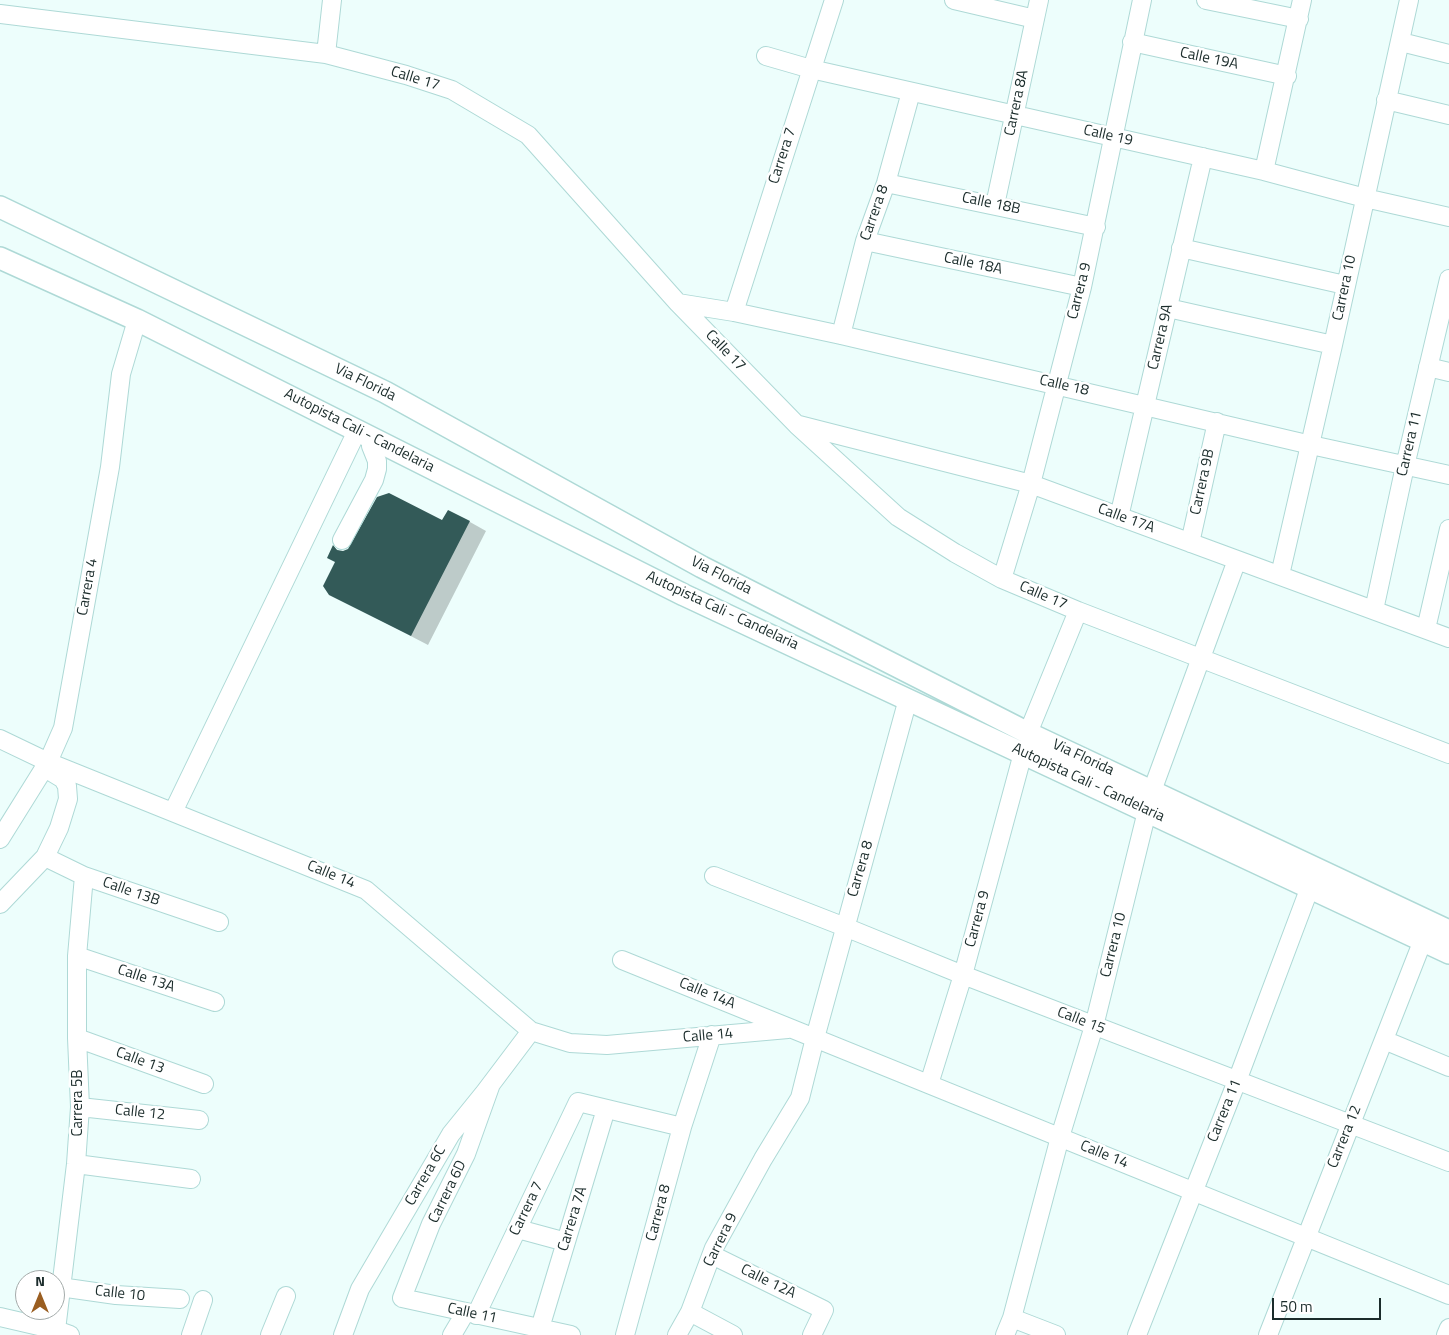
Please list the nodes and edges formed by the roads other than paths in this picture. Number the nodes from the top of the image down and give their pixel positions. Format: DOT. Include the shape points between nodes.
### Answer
graph roads {
  1 [pos="332,0"];
  2 [pos="834,0"];
  3 [pos="954,0"];
  4 [pos="1039,0"];
  5 [pos="1142,0"];
  6 [pos="1206,0"];
  7 [pos="1302,0"];
  8 [pos="1409,0"];
  9 [pos="0,14"];
  10 [pos="1035,19"];
  11 [pos="1299,19"];
  12 [pos="1132,42"];
  13 [pos="1401,42"];
  14 [pos="326,54"];
  15 [pos="1449,54"];
  16 [pos="766,56"];
  17 [pos="811,69"];
  18 [pos="1286,76"];
  19 [pos="911,92"];
  20 [pos="1386,100"];
  21 [pos="1449,114"];
  22 [pos="1014,115"];
  23 [pos="1114,137"];
  24 [pos="1203,157"];
  25 [pos="1264,171"];
  26 [pos="886,182"];
  27 [pos="1365,198"];
  28 [pos="995,205"];
  29 [pos="0,207"];
  30 [pos="1449,217"];
  31 [pos="1096,226"];
  32 [pos="865,241"];
  33 [pos="1182,248"];
  34 [pos="0,258"];
  35 [pos="1449,279"];
  36 [pos="1346,285"];
  37 [pos="1082,287"];
  38 [pos="678,303"];
  39 [pos="1446,307"];
  40 [pos="1168,308"];
  41 [pos="734,312"];
  42 [pos="137,320"];
  43 [pos="841,335"];
  44 [pos="1333,345"];
  45 [pos="1428,367"];
  46 [pos="1449,372"];
  47 [pos="1056,385"];
  48 [pos="1145,405"];
  49 [pos="1217,422"];
  50 [pos="796,425"];
  51 [pos="364,434"];
  52 [pos="1311,445"];
  53 [pos="1405,466"];
  54 [pos="1449,475"];
  55 [pos="1031,484"];
  56 [pos="1119,516"];
  57 [pos="1449,529"];
  58 [pos="342,540"];
  59 [pos="1190,543"];
  60 [pos="1237,560"];
  61 [pos="1280,576"];
  62 [pos="1002,579"];
  63 [pos="1374,610"];
  64 [pos="1078,611"];
  65 [pos="1426,629"];
  66 [pos="1449,638"];
  67 [pos="1201,658"];
  68 [pos="908,699"];
  69 [pos="1028,733"];
  70 [pos="0,739"];
  71 [pos="1023,754"];
  72 [pos="1449,754"];
  73 [pos="46,765"];
  74 [pos="1150,801"];
  75 [pos="173,812"];
  76 [pos="0,839"];
  77 [pos="45,857"];
  78 [pos="84,876"];
  79 [pos="714,876"];
  80 [pos="1310,887"];
  81 [pos="0,904"];
  82 [pos="219,922"];
  83 [pos="845,927"];
  84 [pos="1448,929"];
  85 [pos="1423,940"];
  86 [pos="1449,953"];
  87 [pos="77,956"];
  88 [pos="622,960"];
  89 [pos="963,975"];
  90 [pos="215,1002"];
  91 [pos="1094,1026"];
  92 [pos="793,1029"];
  93 [pos="531,1031"];
  94 [pos="712,1035"];
  95 [pos="77,1038"];
  96 [pos="815,1038"];
  97 [pos="1384,1040"];
  98 [pos="1449,1067"];
  99 [pos="1237,1081"];
  100 [pos="204,1084"];
  101 [pos="491,1084"];
  102 [pos="928,1084"];
  103 [pos="80,1106"];
  104 [pos="606,1109"];
  105 [pos="199,1120"];
  106 [pos="1350,1125"];
  107 [pos="682,1127"];
  108 [pos="1060,1137"];
  109 [pos="1449,1162"];
  110 [pos="76,1164"];
  111 [pos="191,1179"];
  112 [pos="1193,1191"];
  113 [pos="518,1229"];
  114 [pos="1306,1237"];
  115 [pos="566,1242"];
  116 [pos="712,1255"];
  117 [pos="62,1270"];
  118 [pos="65,1288"];
  119 [pos="1449,1295"];
  120 [pos="286,1296"];
  121 [pos="402,1298"];
  122 [pos="180,1300"];
  123 [pos="203,1300"];
  124 [pos="690,1312"];
  125 [pos="471,1314"];
  126 [pos="0,1317"];
  127 [pos="1012,1318"];
  128 [pos="1449,1328"];
  129 [pos="546,1331"];
  130 [pos="63,1332"];
  131 [pos="191,1335"];
  132 [pos="270,1335"];
  133 [pos="343,1335"];
  134 [pos="452,1335"];
  135 [pos="571,1335"];
  136 [pos="625,1335"];
  137 [pos="677,1335"];
  138 [pos="733,1335"];
  139 [pos="812,1335"];
  140 [pos="1005,1335"];
  141 [pos="1056,1335"];
  142 [pos="1138,1335"];
  143 [pos="1268,1335"];
  144 [pos="1446,1335"];
  1 -- 14 [label="street"];
  2 -- 17 [label="street, Carrera 7"];
  3 -- 10 [label="street"];
  4 -- 10 [label="street, Carrera 8A"];
  5 -- 12 [label="street, Carrera 9"];
  6 -- 11 [label="street"];
  7 -- 11 [label="street"];
  8 -- 13 [label="street, Carrera 10"];
  9 -- 14 [label="street, Calle 17"];
  10 -- 22 [label="street, Carrera 8A"];
  11 -- 18 [label="street"];
  12 -- 18 [label="street, Calle 19A"];
  12 -- 23 [label="street, Carrera 9"];
  13 -- 15 [label="street"];
  13 -- 20 [label="street, Carrera 10"];
  14 -- 38 [label="street, Calle 17" via="452,90 528,135"];
  16 -- 17 [label="street, Calle 19"];
  17 -- 19 [label="street, Calle 19"];
  17 -- 41 [label="street, Carrera 7"];
  18 -- 25 [label="street"];
  19 -- 22 [label="street, Calle 19"];
  19 -- 26 [label="street, Carrera 8"];
  20 -- 21 [label="street"];
  20 -- 27 [label="street, Carrera 10"];
  22 -- 23 [label="street, Calle 19"];
  22 -- 28 [label="street, Carrera 8A"];
  23 -- 24 [label="street, Calle 19"];
  23 -- 31 [label="street, Carrera 9"];
  24 -- 25 [label="street, Calle 19"];
  24 -- 33 [label="street, Carrera 9A"];
  25 -- 27 [label="street, Calle 19"];
  26 -- 28 [label="street, Calle 18B"];
  26 -- 32 [label="street, Carrera 8"];
  27 -- 30 [label="street, Calle 19"];
  27 -- 36 [label="street, Carrera 10"];
  28 -- 31 [label="street, Calle 18B"];
  29 -- 69 [label="main road, Via Florida" via="385,392 702,567"];
  31 -- 37 [label="street, Carrera 9"];
  32 -- 37 [label="street, Calle 18A"];
  32 -- 43 [label="street, Carrera 8"];
  33 -- 36 [label="street"];
  33 -- 40 [label="street, Carrera 9A"];
  34 -- 42 [label="main road, Autopista Cali - Candelaria"];
  35 -- 39 [label="street, Carrera 11"];
  36 -- 44 [label="street, Carrera 10"];
  37 -- 47 [label="street, Carrera 9"];
  38 -- 41 [label="street, Calle 18"];
  38 -- 50 [label="street, Calle 17"];
  39 -- 45 [label="street, Carrera 11"];
  40 -- 44 [label="street"];
  40 -- 48 [label="street, Carrera 9A"];
  41 -- 43 [label="street, Calle 18"];
  42 -- 51 [label="main road, Autopista Cali - Candelaria"];
  42 -- 73 [label="street, Carrera 4" via="121,374 110,466 63,728"];
  43 -- 47 [label="street, Calle 18"];
  44 -- 52 [label="street, Carrera 10"];
  45 -- 46 [label="street"];
  45 -- 53 [label="street, Carrera 11"];
  47 -- 48 [label="street, Calle 18"];
  47 -- 55 [label="street, Carrera 9"];
  48 -- 49 [label="street, Calle 18"];
  48 -- 56 [label="street, Carrera 9A"];
  49 -- 52 [label="street, Calle 18"];
  49 -- 59 [label="street, Carrera 9B"];
  50 -- 55 [label="street, Calle 17A"];
  50 -- 62 [label="street, Calle 17" via="898,516 955,554"];
  51 -- 58 [label="street" via="377,461 377,470"];
  51 -- 68 [label="main road, Autopista Cali - Candelaria" via="684,594"];
  51 -- 75 [label="street"];
  52 -- 53 [label="street, Calle 18"];
  52 -- 61 [label="street, Carrera 10"];
  53 -- 54 [label="street, Calle 18"];
  53 -- 63 [label="street, Carrera 11"];
  55 -- 56 [label="street, Calle 17A"];
  55 -- 62 [label="street, Carrera 9"];
  56 -- 59 [label="street, Calle 17A"];
  57 -- 65 [label="street"];
  59 -- 60 [label="street, Calle 17A"];
  60 -- 61 [label="street, Calle 17A"];
  60 -- 67 [label="street, Carrera 10"];
  61 -- 63 [label="street, Calle 17A"];
  62 -- 64 [label="street, Calle 17"];
  63 -- 65 [label="street, Calle 17A"];
  64 -- 67 [label="street, Calle 17"];
  64 -- 69 [label="street"];
  65 -- 66 [label="street, Calle 17A"];
  67 -- 72 [label="street, Calle 17"];
  67 -- 74 [label="street, Carrera 10"];
  68 -- 71 [label="main road, Autopista Cali - Candelaria"];
  68 -- 83 [label="street, Carrera 8"];
  69 -- 74 [label="main road, Via Florida"];
  70 -- 73 [label="street, Calle 14"];
  71 -- 74 [label="main road, Autopista Cali - Candelaria"];
  71 -- 89 [label="street, Carrera 9"];
  73 -- 75 [label="street, Calle 14"];
  73 -- 76 [label="street, Carrera 4"];
  73 -- 77 [label="street" via="63,779 68,799"];
  74 -- 80 [label="main road, Autopista Cali - Candelaria"];
  74 -- 84 [label="main road, Via Florida"];
  74 -- 91 [label="street, Carrera 10"];
  75 -- 93 [label="street, Calle 14" via="366,890"];
  77 -- 78 [label="street, Calle 13B"];
  77 -- 81 [label="street"];
  78 -- 82 [label="street, Calle 13B"];
  78 -- 87 [label="street, Carrera 5B"];
  79 -- 83 [label="street, Calle 15"];
  80 -- 85 [label="main road, Autopista Cali - Candelaria"];
  80 -- 99 [label="street, Carrera 11"];
  83 -- 89 [label="street, Calle 15"];
  83 -- 96 [label="street, Carrera 8"];
  85 -- 86 [label="main road, Autopista Cali - Candelaria"];
  85 -- 97 [label="street, Carrera 12"];
  87 -- 90 [label="street, Calle 13A"];
  87 -- 95 [label="street, Carrera 5B"];
  88 -- 92 [label="street, Calle 14A"];
  89 -- 91 [label="street, Calle 15"];
  89 -- 102 [label="street, Carrera 9"];
  91 -- 99 [label="street, Calle 15"];
  91 -- 108 [label="street, Carrera 10"];
  92 -- 94 [label="street, Calle 14"];
  92 -- 96 [label="street, Calle 14"];
  93 -- 94 [label="street, Calle 14" via="570,1044 607,1045"];
  93 -- 101 [label="street, Carrera 6C"];
  94 -- 107 [label="street, Carrera 8"];
  95 -- 100 [label="street, Calle 13"];
  95 -- 103 [label="street, Carrera 5B"];
  96 -- 102 [label="street, Calle 14"];
  96 -- 116 [label="street, Carrera 9" via="800,1098"];
  97 -- 98 [label="street"];
  97 -- 106 [label="street, Carrera 12"];
  99 -- 106 [label="street, Calle 15"];
  99 -- 112 [label="street, Carrera 11"];
  101 -- 121 [label="street, Carrera 6D" via="466,1154 431,1224"];
  101 -- 133 [label="street, Carrera 6C" via="441,1150 360,1289"];
  102 -- 108 [label="street, Calle 14"];
  103 -- 105 [label="street, Calle 12"];
  103 -- 110 [label="street, Carrera 5B"];
  104 -- 107 [label="street"];
  104 -- 113 [label="street, Carrera 7" via="578,1102"];
  104 -- 115 [label="street, Carrera 7A"];
  106 -- 109 [label="street, Calle 15"];
  106 -- 114 [label="street, Carrera 12"];
  107 -- 136 [label="street, Carrera 8"];
  108 -- 112 [label="street, Calle 14"];
  108 -- 127 [label="street, Carrera 10"];
  110 -- 111 [label="street"];
  110 -- 117 [label="street, Carrera 5B"];
  112 -- 114 [label="street, Calle 14"];
  112 -- 142 [label="street, Carrera 11"];
  113 -- 115 [label="street"];
  113 -- 125 [label="street, Carrera 7"];
  114 -- 119 [label="street, Calle 14"];
  114 -- 143 [label="street, Carrera 12"];
  115 -- 129 [label="street, Carrera 7A"];
  116 -- 124 [label="street, Carrera 9"];
  116 -- 139 [label="street, Calle 12A" via="824,1310"];
  118 -- 122 [label="street, Calle 10"];
  120 -- 132 [label="street"];
  121 -- 125 [label="street, Calle 11"];
  123 -- 131 [label="street"];
  124 -- 137 [label="street, Carrera 9"];
  124 -- 138 [label="street"];
  125 -- 129 [label="street, Calle 11"];
  125 -- 134 [label="street, Carrera 7"];
  126 -- 130 [label="street"];
  127 -- 140 [label="street, Carrera 10"];
  127 -- 141 [label="street"];
  128 -- 144 [label="street"];
  129 -- 135 [label="street, Calle 11"];
}
